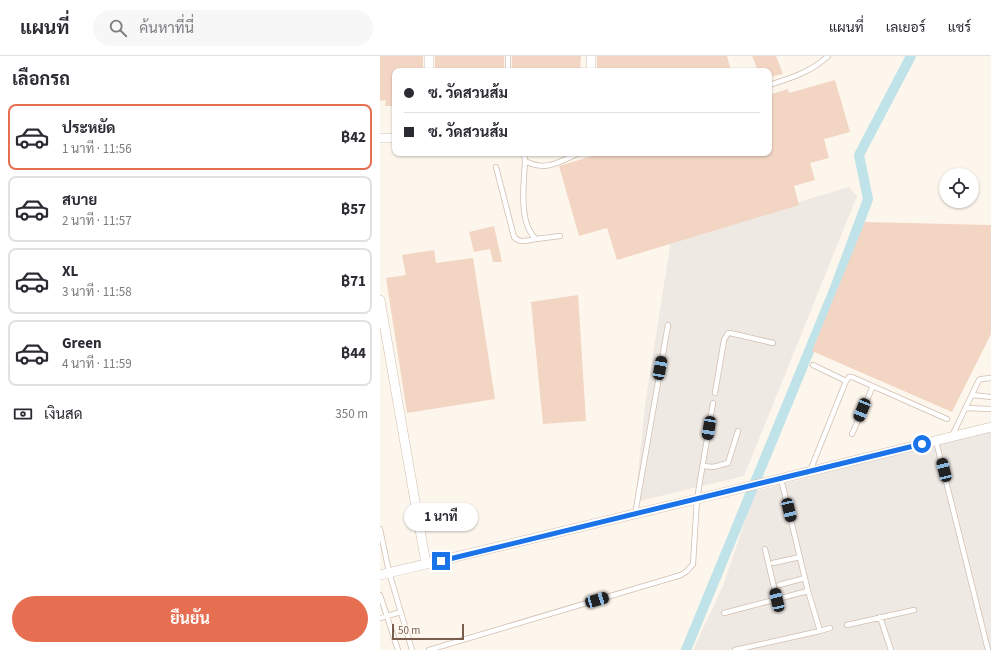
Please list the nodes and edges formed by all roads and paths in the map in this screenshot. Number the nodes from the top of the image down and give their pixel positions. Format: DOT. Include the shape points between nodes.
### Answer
graph roads {
  1 [pos="429,56"];
  2 [pos="508,56"];
  3 [pos="591,56"];
  4 [pos="828,56"];
  5 [pos="429,68"];
  6 [pos="508,68"];
  7 [pos="591,68"];
  8 [pos="772,84"];
  9 [pos="380,138"];
  10 [pos="392,138"];
  11 [pos="524,156"];
  12 [pos="572,156"];
  13 [pos="525,161"];
  14 [pos="496,168"];
  15 [pos="560,236"];
  16 [pos="536,239"];
  17 [pos="380,300"];
  18 [pos="668,325"];
  19 [pos="773,343"];
  20 [pos="813,365"];
  21 [pos="991,378"];
  22 [pos="846,381"];
  23 [pos="873,386"];
  24 [pos="715,393"];
  25 [pos="972,395"];
  26 [pos="991,397"];
  27 [pos="713,403"];
  28 [pos="965,408"];
  29 [pos="991,409"];
  30 [pos="948,419"];
  31 [pos="991,428"];
  32 [pos="738,431"];
  33 [pos="852,434"];
  34 [pos="952,437"];
  35 [pos="936,441"];
  36 [pos="703,466"];
  37 [pos="809,472"];
  38 [pos="781,479"];
  39 [pos="697,499"];
  40 [pos="635,514"];
  41 [pos="380,529"];
  42 [pos="381,536"];
  43 [pos="765,549"];
  44 [pos="800,557"];
  45 [pos="773,563"];
  46 [pos="426,564"];
  47 [pos="389,572"];
  48 [pos="380,574"];
  49 [pos="805,578"];
  50 [pos="779,585"];
  51 [pos="808,591"];
  52 [pos="380,595"];
  53 [pos="777,600"];
  54 [pos="914,610"];
  55 [pos="401,612"];
  56 [pos="724,613"];
  57 [pos="387,616"];
  58 [pos="880,617"];
  59 [pos="380,618"];
  60 [pos="847,625"];
  61 [pos="830,628"];
  62 [pos="820,631"];
  63 [pos="398,650"];
  64 [pos="412,650"];
  65 [pos="429,650"];
  66 [pos="735,650"];
  67 [pos="891,650"];
  68 [pos="988,650"];
  1 -- 5 [label="street"];
  2 -- 6 [label="lane"];
  3 -- 7 [label="street"];
  4 -- 8 [label="lane" via="801,74"];
  9 -- 10 [label="street"];
  11 -- 13 [label="lane"];
  12 -- 13 [label="lane" via="542,167"];
  13 -- 16 [label="lane" via="524,208 527,225 531,235"];
  14 -- 16 [label="lane" via="514,237 521,242"];
  15 -- 16 [label="lane"];
  17 -- 46 [label="street"];
  18 -- 40 [label="lane"];
  19 -- 24 [label="lane" via="728,333 724,340"];
  20 -- 22 [label="lane"];
  21 -- 25 [label="lane" via="981,378"];
  22 -- 23 [label="lane" via="852,377"];
  22 -- 37 [label="lane"];
  23 -- 30 [label="lane"];
  23 -- 33 [label="lane"];
  25 -- 26 [label="lane"];
  25 -- 28 [label="lane"];
  27 -- 36 [label="lane"];
  28 -- 29 [label="lane"];
  28 -- 34 [label="lane"];
  31 -- 34 [label="street"];
  32 -- 36 [label="lane" via="728,463"];
  34 -- 35 [label="street"];
  35 -- 37 [label="street"];
  35 -- 68 [label="lane"];
  36 -- 39 [label="lane"];
  37 -- 38 [label="street"];
  38 -- 39 [label="street"];
  38 -- 44 [label="lane"];
  39 -- 40 [label="street"];
  39 -- 65 [label="lane" via="693,564 681,575"];
  40 -- 46 [label="street"];
  41 -- 42 [label="lane"];
  42 -- 47 [label="lane"];
  43 -- 53 [label="lane"];
  44 -- 45 [label="lane"];
  44 -- 49 [label="lane"];
  46 -- 47 [label="street"];
  47 -- 48 [label="street"];
  47 -- 55 [label="lane"];
  49 -- 50 [label="lane"];
  49 -- 51 [label="lane"];
  51 -- 53 [label="lane"];
  51 -- 62 [label="lane"];
  52 -- 57 [label="lane"];
  53 -- 56 [label="lane"];
  54 -- 58 [label="lane"];
  55 -- 57 [label="lane"];
  55 -- 64 [label="lane"];
  57 -- 59 [label="lane"];
  57 -- 63 [label="lane"];
  58 -- 60 [label="lane"];
  58 -- 67 [label="lane"];
  61 -- 62 [label="lane"];
  62 -- 66 [label="lane"];
}
